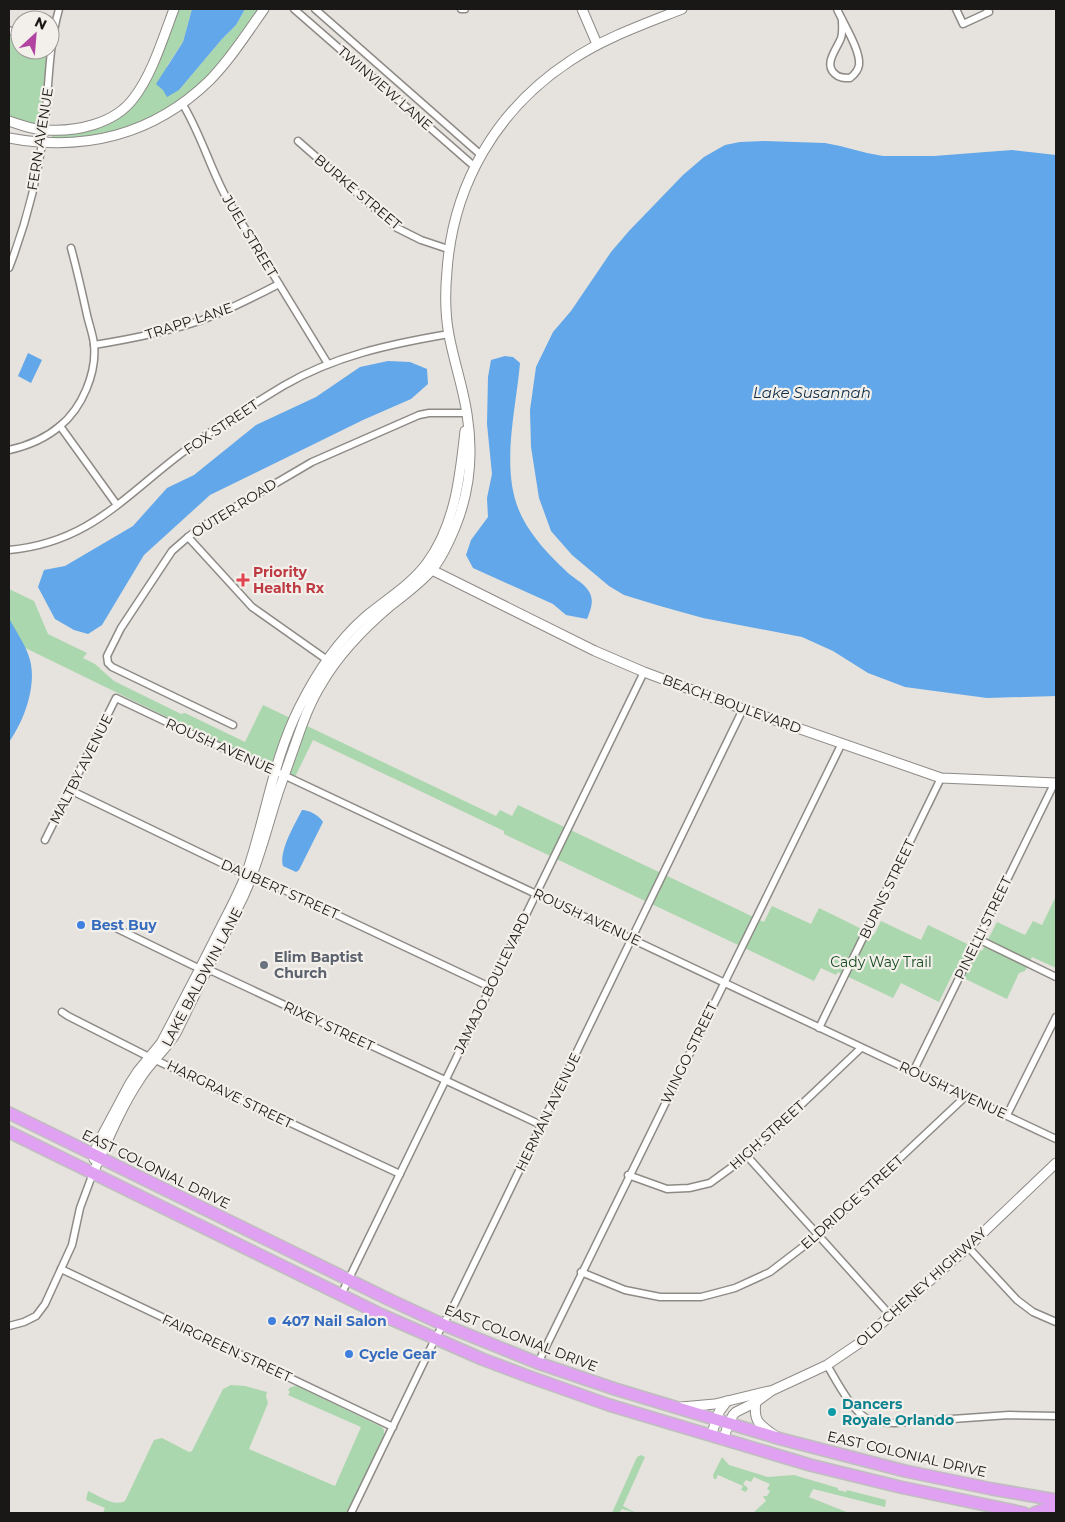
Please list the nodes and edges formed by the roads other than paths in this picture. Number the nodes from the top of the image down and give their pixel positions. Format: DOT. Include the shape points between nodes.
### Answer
graph roads {
  1 [pos="174,9"];
  2 [pos="264,9"];
  3 [pos="294,9"];
  4 [pos="315,9"];
  5 [pos="582,9"];
  6 [pos="838,9"];
  7 [pos="956,9"];
  8 [pos="988,9"];
  9 [pos="676,10"];
  10 [pos="842,18"];
  11 [pos="598,44"];
  12 [pos="50,60"];
  13 [pos="182,103"];
  14 [pos="9,121"];
  15 [pos="44,130"];
  16 [pos="9,138"];
  17 [pos="298,141"];
  18 [pos="42,143"];
  19 [pos="481,155"];
  20 [pos="475,167"];
  21 [pos="71,248"];
  22 [pos="448,249"];
  23 [pos="9,268"];
  24 [pos="279,284"];
  25 [pos="448,334"];
  26 [pos="94,345"];
  27 [pos="328,364"];
  28 [pos="467,413"];
  29 [pos="60,426"];
  30 [pos="9,450"];
  31 [pos="117,505"];
  32 [pos="188,537"];
  33 [pos="9,550"];
  34 [pos="429,567"];
  35 [pos="331,663"];
  36 [pos="644,672"];
  37 [pos="116,698"];
  38 [pos="743,709"];
  39 [pos="233,724"];
  40 [pos="842,743"];
  41 [pos="275,771"];
  42 [pos="284,775"];
  43 [pos="941,778"];
  44 [pos="1055,784"];
  45 [pos="70,790"];
  46 [pos="45,840"];
  47 [pos="249,875"];
  48 [pos="536,893"];
  49 [pos="116,928"];
  50 [pos="631,939"];
  51 [pos="978,939"];
  52 [pos="204,969"];
  53 [pos="1056,977"];
  54 [pos="724,982"];
  55 [pos="490,987"];
  56 [pos="62,1012"];
  57 [pos="1056,1017"];
  58 [pos="819,1028"];
  59 [pos="861,1048"];
  60 [pos="152,1058"];
  61 [pos="913,1072"];
  62 [pos="445,1081"];
  63 [pos="966,1096"];
  64 [pos="9,1113"];
  65 [pos="1007,1115"];
  66 [pos="541,1125"];
  67 [pos="9,1132"];
  68 [pos="1056,1139"];
  69 [pos="97,1156"];
  70 [pos="747,1156"];
  71 [pos="1056,1163"];
  72 [pos="93,1173"];
  73 [pos="400,1174"];
  74 [pos="628,1175"];
  75 [pos="220,1217"];
  76 [pos="213,1232"];
  77 [pos="817,1236"];
  78 [pos="968,1247"];
  79 [pos="61,1269"];
  80 [pos="581,1272"];
  81 [pos="348,1280"];
  82 [pos="341,1295"];
  83 [pos="891,1316"];
  84 [pos="1056,1322"];
  85 [pos="444,1325"];
  86 [pos="9,1326"];
  87 [pos="435,1339"];
  88 [pos="538,1363"];
  89 [pos="827,1365"];
  90 [pos="771,1391"];
  91 [pos="727,1401"];
  92 [pos="756,1402"];
  93 [pos="676,1408"];
  94 [pos="1056,1416"];
  95 [pos="717,1420"];
  96 [pos="729,1423"];
  97 [pos="393,1427"];
  98 [pos="712,1436"];
  99 [pos="723,1440"];
  100 [pos="781,1440"];
  101 [pos="1035,1497"];
  102 [pos="1056,1500"];
  103 [pos="994,1508"];
  104 [pos="1056,1508"];
  105 [pos="351,1513"];
  106 [pos="1024,1513"];
  107 [pos="1034,1513"];
  1 -- 15 [label="street" via="142,87 133,100 103,122 63,130"];
  2 -- 13 [label="street" via="223,65"];
  3 -- 20 [label="street, TWINVIEW LANE"];
  4 -- 19 [label="street, TWINVIEW LANE"];
  5 -- 11 [label="street"];
  6 -- 10 [label="street"];
  7 -- 8 [label="street" via="962,24 989,12"];
  9 -- 11 [label="street, LAKE BALDWIN LANE"];
  10 -- 10 [label="street" via="841,38 830,66 838,76 850,78 859,63"];
  11 -- 19 [label="street, LAKE BALDWIN LANE" via="570,60 527,95 509,114"];
  12 -- 15 [label="street, FERN AVENUE"];
  13 -- 18 [label="street" via="154,120 112,136 81,142"];
  13 -- 24 [label="street, JUEL STREET" via="227,199"];
  14 -- 15 [label="street"];
  15 -- 18 [label="street, FERN AVENUE"];
  16 -- 18 [label="street"];
  17 -- 22 [label="street, BURKE STREET" via="397,228"];
  18 -- 23 [label="street, FERN AVENUE" via="28,208"];
  19 -- 20 [label="street, LAKE BALDWIN LANE"];
  20 -- 22 [label="street, LAKE BALDWIN LANE" via="459,203"];
  21 -- 26 [label="street"];
  22 -- 25 [label="street, LAKE BALDWIN LANE"];
  24 -- 26 [label="street, TRAPP LANE" via="203,319 142,337"];
  24 -- 27 [label="street, JUEL STREET"];
  25 -- 27 [label="street, FOX STREET" via="391,344"];
  25 -- 28 [label="street, LAKE BALDWIN LANE"];
  26 -- 29 [label="street" via="90,380 73,412"];
  27 -- 31 [label="street, FOX STREET" via="283,386 199,440"];
  28 -- 32 [label="street, OUTER ROAD" via="429,412 404,421 312,462"];
  28 -- 34 [label="street, LAKE BALDWIN LANE" via="456,499"];
  29 -- 30 [label="street" via="23,447"];
  29 -- 31 [label="street"];
  31 -- 33 [label="street, FOX STREET" via="78,532 41,545"];
  32 -- 35 [label="street" via="252,607"];
  32 -- 39 [label="street, OUTER ROAD" via="162,565 121,628 106,659 112,667"];
  34 -- 35 [label="street, LAKE BALDWIN LANE" via="362,620 344,639"];
  34 -- 36 [label="street, BEACH BOULEVARD" via="595,651"];
  35 -- 41 [label="street, LAKE BALDWIN LANE" via="300,706"];
  35 -- 42 [label="street, LAKE BALDWIN LANE" via="313,699"];
  36 -- 38 [label="street, BEACH BOULEVARD"];
  36 -- 48 [label="street, JAMAJO BOULEVARD"];
  37 -- 41 [label="street, ROUSH AVENUE"];
  37 -- 45 [label="street, MALTBY AVENUE"];
  38 -- 40 [label="street, BEACH BOULEVARD"];
  38 -- 50 [label="street, HERMAN AVENUE"];
  40 -- 43 [label="street, BEACH BOULEVARD"];
  40 -- 54 [label="street, WINGO STREET"];
  41 -- 42 [label="street, ROUSH AVENUE"];
  41 -- 47 [label="street, LAKE BALDWIN LANE"];
  42 -- 47 [label="street, LAKE BALDWIN LANE"];
  42 -- 48 [label="street, ROUSH AVENUE"];
  43 -- 44 [label="street, BEACH BOULEVARD"];
  43 -- 58 [label="street, BURNS STREET"];
  44 -- 51 [label="street, PINELLI STREET"];
  45 -- 46 [label="street, MALTBY AVENUE"];
  45 -- 47 [label="street, DAUBERT STREET"];
  47 -- 52 [label="street, LAKE BALDWIN LANE"];
  47 -- 55 [label="street, DAUBERT STREET"];
  48 -- 50 [label="street, ROUSH AVENUE"];
  48 -- 55 [label="street, JAMAJO BOULEVARD"];
  49 -- 52 [label="street, RIXEY STREET"];
  50 -- 54 [label="street, ROUSH AVENUE"];
  50 -- 66 [label="street, HERMAN AVENUE"];
  51 -- 53 [label="street"];
  51 -- 61 [label="street, PINELLI STREET"];
  52 -- 60 [label="street, LAKE BALDWIN LANE" via="176,1033 168,1045"];
  52 -- 62 [label="street, RIXEY STREET"];
  54 -- 58 [label="street, ROUSH AVENUE"];
  54 -- 74 [label="street, WINGO STREET"];
  55 -- 62 [label="street, JAMAJO BOULEVARD"];
  56 -- 60 [label="street, HARGRAVE STREET"];
  57 -- 65 [label="street"];
  58 -- 59 [label="street, ROUSH AVENUE"];
  59 -- 61 [label="street, ROUSH AVENUE"];
  59 -- 70 [label="street, HIGH STREET"];
  60 -- 69 [label="street, LAKE BALDWIN LANE"];
  60 -- 73 [label="street, HARGRAVE STREET"];
  61 -- 63 [label="street, ROUSH AVENUE"];
  62 -- 66 [label="street, RIXEY STREET"];
  62 -- 73 [label="street, JAMAJO BOULEVARD"];
  63 -- 65 [label="street, ROUSH AVENUE"];
  63 -- 77 [label="street, ELDRIDGE STREET"];
  64 -- 69 [label="highway, EAST COLONIAL DRIVE"];
  65 -- 68 [label="street, ROUSH AVENUE"];
  66 -- 85 [label="street, HERMAN AVENUE"];
  67 -- 72 [label="highway"];
  69 -- 72 [label="street, LAKE BALDWIN LANE"];
  69 -- 75 [label="highway, EAST COLONIAL DRIVE"];
  70 -- 74 [label="street, HIGH STREET" via="710,1183 689,1188 667,1189"];
  70 -- 77 [label="street"];
  71 -- 78 [label="street, OLD CHENEY HIGHWAY"];
  72 -- 76 [label="highway"];
  72 -- 79 [label="street" via="80,1208 72,1245"];
  73 -- 81 [label="street, JAMAJO BOULEVARD"];
  74 -- 80 [label="street, WINGO STREET"];
  75 -- 76 [label="street"];
  75 -- 81 [label="highway, EAST COLONIAL DRIVE"];
  76 -- 82 [label="highway"];
  77 -- 80 [label="street, ELDRIDGE STREET" via="770,1272 735,1288 701,1297 660,1297 624,1290"];
  77 -- 83 [label="street"];
  78 -- 83 [label="street, OLD CHENEY HIGHWAY"];
  78 -- 84 [label="street" via="1017,1300 1033,1312"];
  79 -- 86 [label="street" via="36,1316"];
  79 -- 97 [label="street, FAIRGREEN STREET"];
  80 -- 88 [label="street, WINGO STREET"];
  81 -- 82 [label="street, JAMAJO BOULEVARD"];
  81 -- 85 [label="highway, EAST COLONIAL DRIVE"];
  82 -- 87 [label="highway"];
  83 -- 89 [label="street, OLD CHENEY HIGHWAY"];
  85 -- 87 [label="street, HERMAN AVENUE"];
  85 -- 88 [label="highway, EAST COLONIAL DRIVE"];
  87 -- 97 [label="street, HERMAN AVENUE"];
  87 -- 98 [label="highway" via="567,1391"];
  88 -- 93 [label="highway, EAST COLONIAL DRIVE"];
  89 -- 90 [label="street, OLD CHENEY HIGHWAY"];
  89 -- 94 [label="street" via="856,1410 878,1422 1009,1414"];
  90 -- 91 [label="street, OLD CHENEY HIGHWAY"];
  90 -- 92 [label="street, OLD CHENEY HIGHWAY"];
  91 -- 93 [label="street, OLD CHENEY HIGHWAY"];
  91 -- 95 [label="street"];
  92 -- 96 [label="street, OLD CHENEY HIGHWAY" via="732,1415"];
  92 -- 100 [label="street" via="759,1424"];
  93 -- 95 [label="highway, EAST COLONIAL DRIVE"];
  95 -- 96 [label="highway, EAST COLONIAL DRIVE"];
  95 -- 98 [label="street"];
  96 -- 99 [label="street, OLD CHENEY HIGHWAY"];
  96 -- 100 [label="highway, EAST COLONIAL DRIVE"];
  97 -- 105 [label="street, HERMAN AVENUE"];
  98 -- 99 [label="highway"];
  99 -- 103 [label="highway" via="850,1475"];
  100 -- 101 [label="highway, EAST COLONIAL DRIVE" via="906,1471"];
  101 -- 102 [label="highway, EAST COLONIAL DRIVE"];
  101 -- 103 [label="highway" via="1026,1503"];
  103 -- 106 [label="highway"];
  104 -- 107 [label="highway"];
}
